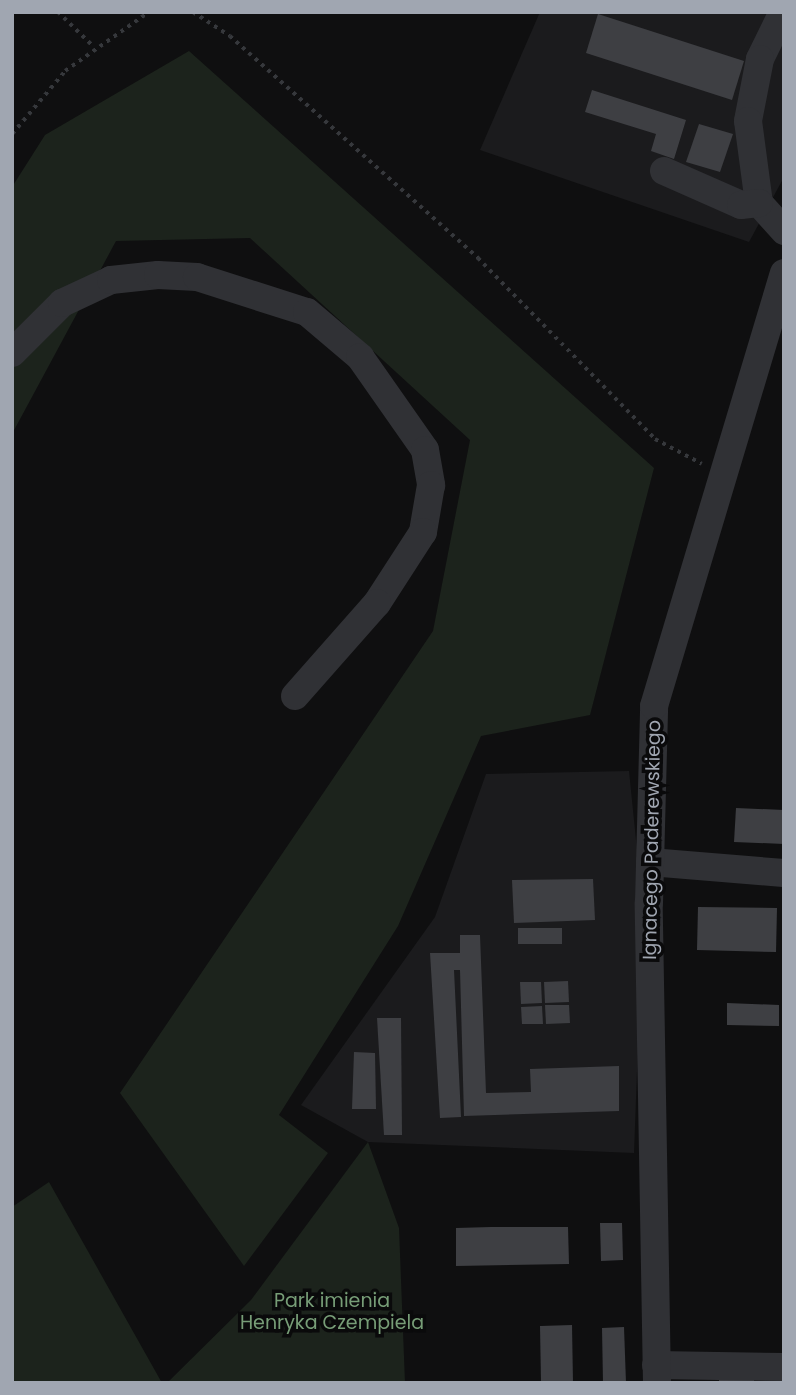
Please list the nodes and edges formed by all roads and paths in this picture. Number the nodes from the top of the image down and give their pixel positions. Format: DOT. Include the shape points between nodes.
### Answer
graph roads {
  1 [pos="58,12"];
  2 [pos="149,12"];
  3 [pos="193,12"];
  4 [pos="783,12"];
  5 [pos="94,47"];
  6 [pos="12,134"];
  7 [pos="664,171"];
  8 [pos="759,203"];
  9 [pos="784,230"];
  10 [pos="784,273"];
  11 [pos="12,353"];
  12 [pos="725,472"];
  13 [pos="295,696"];
  14 [pos="650,862"];
  15 [pos="784,873"];
  16 [pos="784,1367"];
  17 [pos="656,1374"];
  1 -- 5 [label="path"];
  2 -- 5 [label="path"];
  3 -- 12 [label="path" via="230,36 478,258 655,439"];
  4 -- 8 [label="street" via="760,59 748,121"];
  5 -- 6 [label="path" via="44,93"];
  7 -- 8 [label="street" via="741,205"];
  8 -- 9 [label="street"];
  10 -- 12 [label="street, Ignacego Paderewskiego"];
  11 -- 13 [label="street" via="62,303 111,280 158,275 197,277 307,312 360,357 425,450 431,485 424,532 377,604"];
  12 -- 14 [label="street, Ignacego Paderewskiego" via="654,706"];
  14 -- 15 [label="street"];
  14 -- 17 [label="street, Ignacego Paderewskiego"];
  16 -- 17 [label="street"];
}
